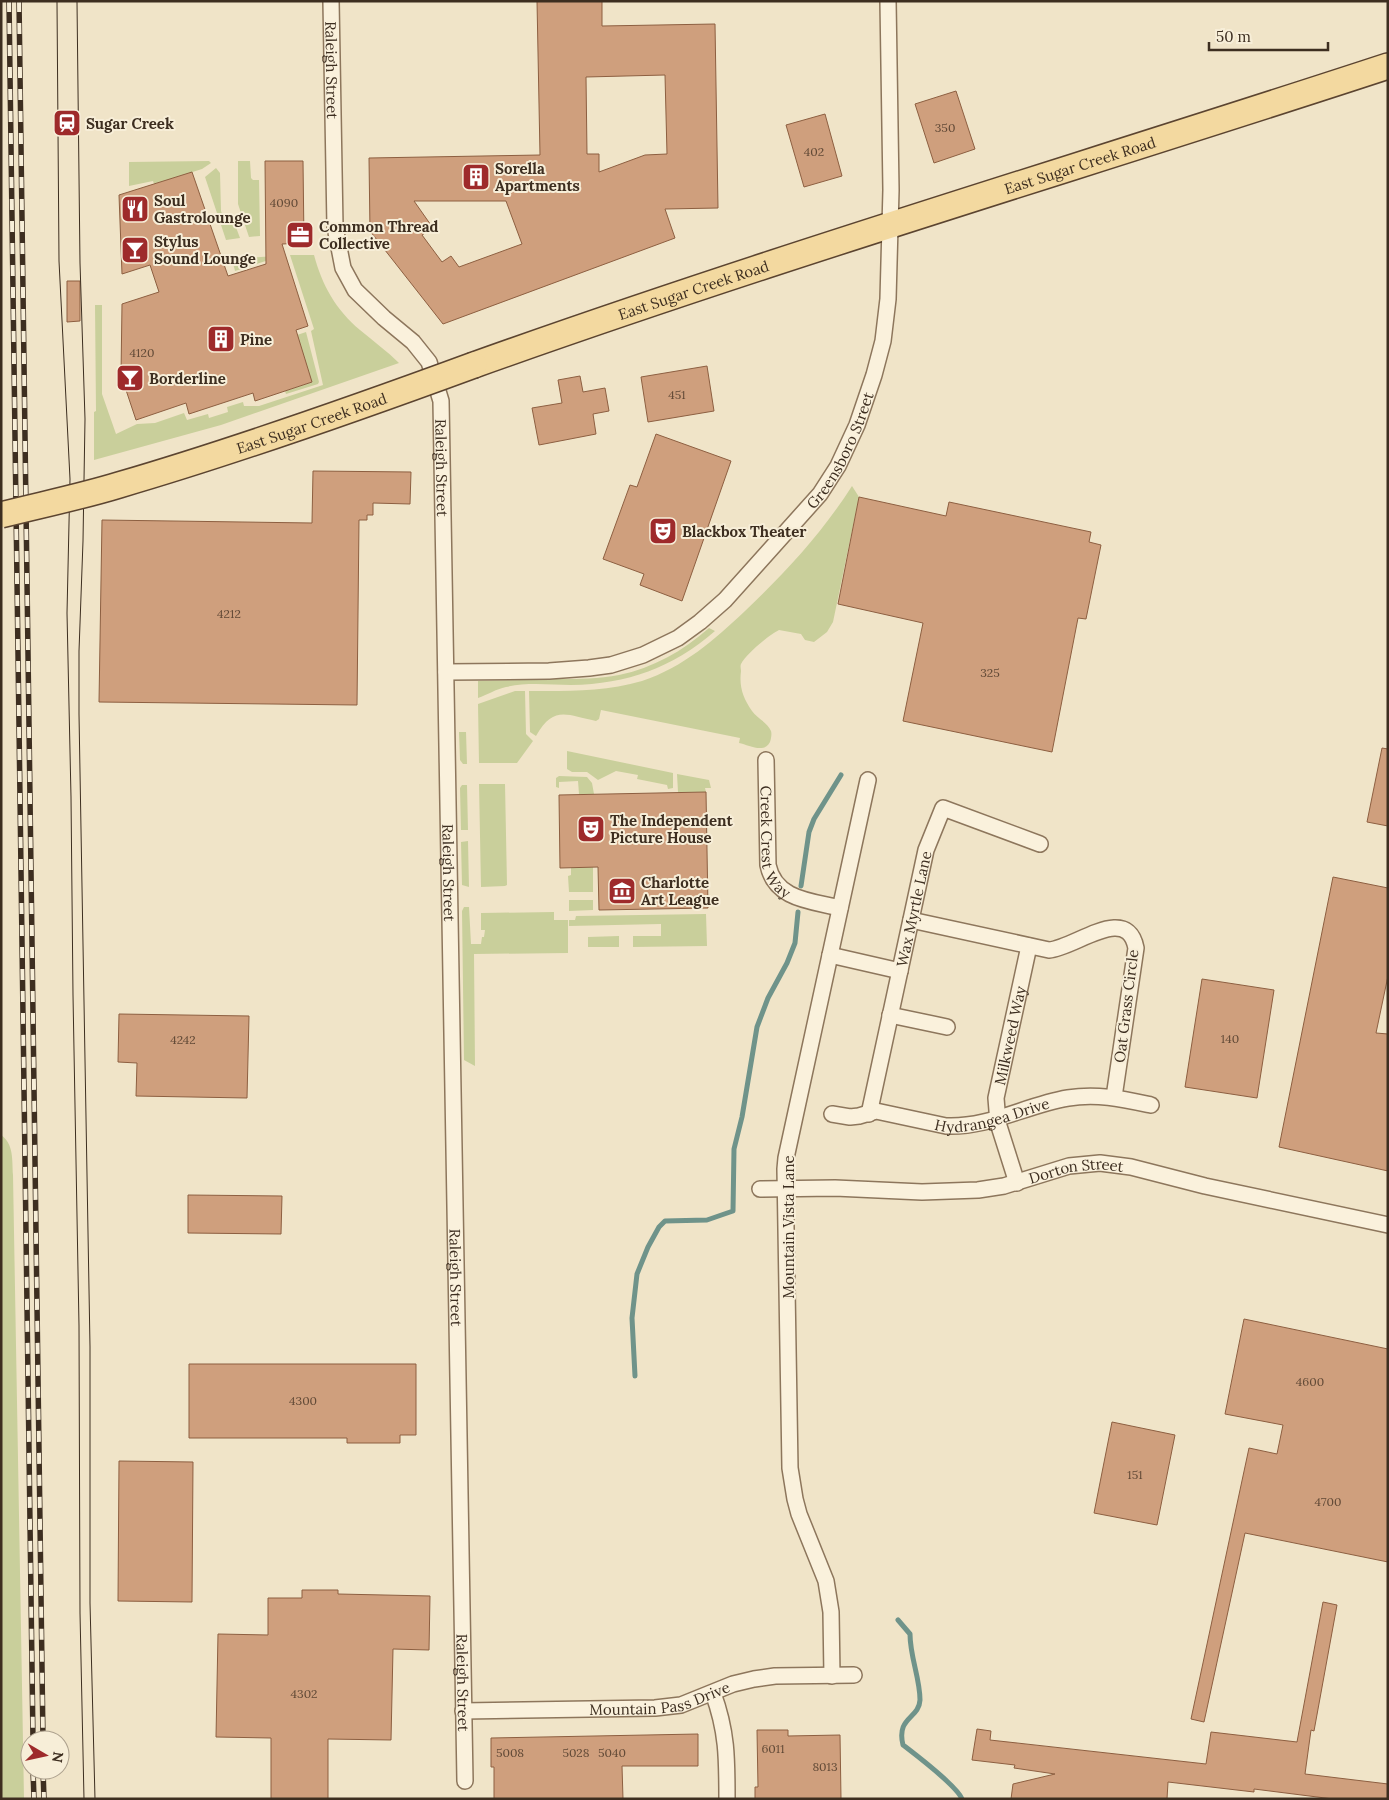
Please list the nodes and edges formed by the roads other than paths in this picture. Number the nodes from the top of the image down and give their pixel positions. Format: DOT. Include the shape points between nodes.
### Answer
graph roads {
  1 [pos="332,1"];
  2 [pos="888,1"];
  3 [pos="1388,66"];
  4 [pos="890,225"];
  5 [pos="1,515"];
  6 [pos="446,672"];
  7 [pos="766,760"];
  8 [pos="868,780"];
  9 [pos="1040,844"];
  10 [pos="840,908"];
  11 [pos="911,920"];
  12 [pos="1029,946"];
  13 [pos="830,955"];
  14 [pos="900,971"];
  15 [pos="890,1015"];
  16 [pos="947,1027"];
  17 [pos="1114,1097"];
  18 [pos="1151,1105"];
  19 [pos="832,1114"];
  20 [pos="869,1114"];
  21 [pos="998,1118"];
  22 [pos="1017,1183"];
  23 [pos="760,1189"];
  24 [pos="786,1189"];
  25 [pos="1388,1225"];
  26 [pos="854,1675"];
  27 [pos="832,1676"];
  28 [pos="713,1693"];
  29 [pos="463,1711"];
  30 [pos="465,1781"];
  31 [pos="727,1799"];
  1 -- 6 [label="street, Raleigh Street" via="335,227 343,268 355,290 413,342 429,362 441,401"];
  2 -- 4 [label="street, Greensboro Street"];
  3 -- 4 [label="main road, East Sugar Creek Road"];
  4 -- 5 [label="main road, East Sugar Creek Road, bridge" via="573,330 228,452 117,486"];
  4 -- 6 [label="street, Greensboro Street" via="883,341 857,425 838,466 820,494 724,600 678,638 643,655 611,665 550,671"];
  6 -- 29 [label="street, Raleigh Street"];
  7 -- 10 [label="street, Creek Crest Way" via="768,866 774,882 787,894"];
  8 -- 10 [label="street, Mountain Vista Lane"];
  9 -- 11 [label="street, Wax Myrtle Lane" via="943,808 926,850"];
  10 -- 13 [label="street, Mountain Vista Lane"];
  11 -- 12 [label="street, Oat Grass Circle"];
  11 -- 14 [label="street, Wax Myrtle Lane"];
  12 -- 17 [label="street, Oat Grass Circle" via="1058,949 1116,927 1131,935 1136,948"];
  12 -- 21 [label="street, Milkweed Way" via="996,1098"];
  13 -- 14 [label="street"];
  13 -- 24 [label="street, Mountain Vista Lane" via="786,1158"];
  14 -- 15 [label="street, Wax Myrtle Lane"];
  15 -- 16 [label="street"];
  15 -- 20 [label="street, Wax Myrtle Lane"];
  17 -- 18 [label="street, Hydrangea Drive"];
  17 -- 21 [label="street, Hydrangea Drive" via="1067,1098"];
  19 -- 20 [label="street, Hydrangea Drive" via="850,1117"];
  20 -- 21 [label="street, Hydrangea Drive" via="876,1111 946,1126 980,1124"];
  21 -- 22 [label="street, Milkweed Way"];
  22 -- 24 [label="street, Dorton Street" via="991,1189 922,1192"];
  22 -- 25 [label="street, Dorton Street" via="1069,1166 1116,1164"];
  23 -- 24 [label="street, Dorton Street"];
  24 -- 27 [label="street, Mountain Vista Lane" via="790,1468 799,1514 826,1582"];
  26 -- 27 [label="street, Mountain Pass Drive"];
  27 -- 28 [label="street, Mountain Pass Drive" via="775,1676 735,1684"];
  28 -- 29 [label="street, Mountain Pass Drive" via="681,1704 655,1708"];
  28 -- 31 [label="street" via="726,1737"];
  29 -- 30 [label="street, Raleigh Street"];
}
